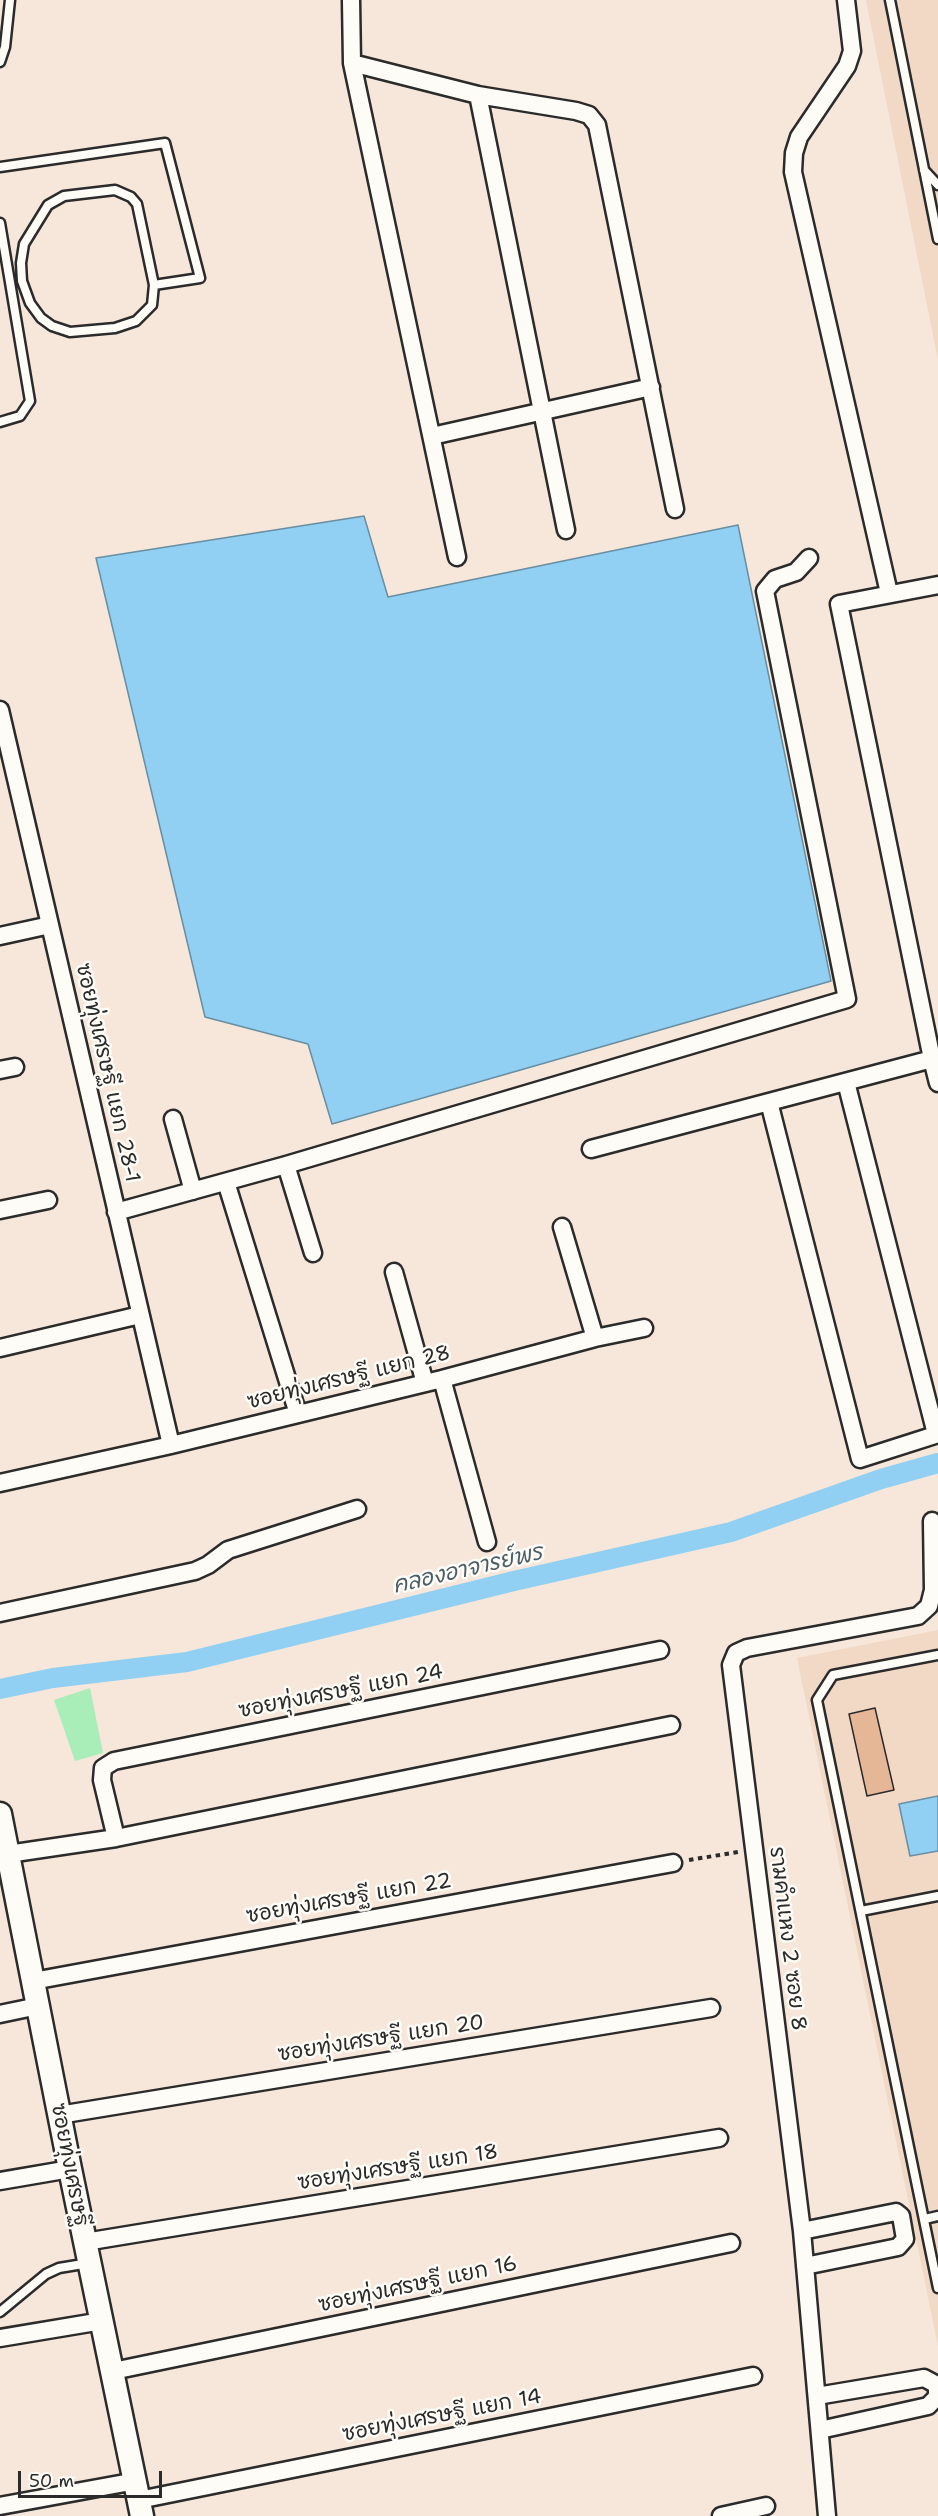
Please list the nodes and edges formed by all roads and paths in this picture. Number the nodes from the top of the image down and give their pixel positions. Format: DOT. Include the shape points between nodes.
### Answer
graph roads {
  1 [pos="10,0"];
  2 [pos="351,0"];
  3 [pos="846,0"];
  4 [pos="890,0"];
  5 [pos="0,62"];
  6 [pos="352,63"];
  7 [pos="478,95"];
  8 [pos="0,167"];
  9 [pos="923,169"];
  10 [pos="938,185"];
  11 [pos="0,223"];
  12 [pos="938,238"];
  13 [pos="154,285"];
  14 [pos="651,387"];
  15 [pos="542,412"];
  16 [pos="0,422"];
  17 [pos="432,436"];
  18 [pos="675,509"];
  19 [pos="566,530"];
  20 [pos="458,557"];
  21 [pos="809,558"];
  22 [pos="938,585"];
  23 [pos="889,593"];
  24 [pos="0,710"];
  25 [pos="50,925"];
  26 [pos="0,936"];
  27 [pos="935,1059"];
  28 [pos="846,1082"];
  29 [pos="938,1083"];
  30 [pos="769,1102"];
  31 [pos="173,1119"];
  32 [pos="591,1149"];
  33 [pos="286,1165"];
  34 [pos="226,1182"];
  35 [pos="193,1191"];
  36 [pos="48,1200"];
  37 [pos="0,1210"];
  38 [pos="116,1212"];
  39 [pos="562,1227"];
  40 [pos="313,1253"];
  41 [pos="394,1272"];
  42 [pos="140,1315"];
  43 [pos="644,1328"];
  44 [pos="595,1338"];
  45 [pos="0,1348"];
  46 [pos="434,1381"];
  47 [pos="298,1414"];
  48 [pos="937,1434"];
  49 [pos="171,1445"];
  50 [pos="0,1483"];
  51 [pos="357,1509"];
  52 [pos="932,1521"];
  53 [pos="487,1542"];
  54 [pos="0,1613"];
  55 [pos="660,1650"];
  56 [pos="938,1654"];
  57 [pos="671,1725"];
  58 [pos="0,1814"];
  59 [pos="116,1838"];
  60 [pos="753,1850"];
  61 [pos="8,1854"];
  62 [pos="673,1863"];
  63 [pos="938,1896"];
  64 [pos="861,1911"];
  65 [pos="33,1981"];
  66 [pos="38,2006"];
  67 [pos="711,2008"];
  68 [pos="0,2014"];
  69 [pos="59,2115"];
  70 [pos="719,2138"];
  71 [pos="70,2169"];
  72 [pos="0,2181"];
  73 [pos="938,2216"];
  74 [pos="925,2219"];
  75 [pos="802,2231"];
  76 [pos="731,2243"];
  77 [pos="87,2253"];
  78 [pos="805,2266"];
  79 [pos="938,2288"];
  80 [pos="0,2312"];
  81 [pos="102,2321"];
  82 [pos="0,2338"];
  83 [pos="113,2371"];
  84 [pos="753,2376"];
  85 [pos="817,2396"];
  86 [pos="819,2430"];
  87 [pos="139,2499"];
  88 [pos="0,2506"];
  89 [pos="766,2506"];
  90 [pos="721,2516"];
  91 [pos="827,2516"];
  1 -- 5 [label="lane"];
  2 -- 6 [label="street"];
  3 -- 23 [label="street" via="852,51 847,66 799,137 793,172"];
  4 -- 9 [label="lane"];
  6 -- 7 [label="street"];
  6 -- 17 [label="street"];
  7 -- 14 [label="street" via="576,111 589,115 597,125"];
  7 -- 15 [label="street"];
  8 -- 13 [label="lane" via="165,143 200,278"];
  9 -- 10 [label="lane"];
  9 -- 12 [label="lane"];
  11 -- 16 [label="lane" via="30,401 20,416"];
  13 -- 13 [label="lane" via="155,299 136,321 115,328 70,332 52,326 30,303 22,281 24,244 48,205 57,199 115,190 137,204"];
  14 -- 15 [label="street"];
  14 -- 18 [label="street"];
  15 -- 17 [label="street"];
  15 -- 19 [label="street"];
  17 -- 20 [label="street"];
  21 -- 33 [label="street" via="796,572 775,579 765,591 848,999"];
  22 -- 23 [label="street"];
  23 -- 27 [label="street" via="839,604"];
  24 -- 25 [label="street, ซอยทุ่งเศรษฐี แยก 28-1"];
  25 -- 26 [label="street"];
  25 -- 38 [label="street, ซอยทุ่งเศรษฐี แยก 28-1"];
  27 -- 28 [label="street"];
  27 -- 29 [label="street"];
  28 -- 30 [label="street"];
  28 -- 48 [label="street"];
  30 -- 32 [label="street"];
  30 -- 48 [label="street" via="860,1459"];
  31 -- 35 [label="street"];
  33 -- 34 [label="street"];
  33 -- 40 [label="street"];
  34 -- 35 [label="street"];
  34 -- 47 [label="street"];
  35 -- 38 [label="street"];
  36 -- 37 [label="street"];
  38 -- 42 [label="street, ซอยทุ่งเศรษฐี แยก 28-1"];
  39 -- 44 [label="street"];
  41 -- 46 [label="street"];
  42 -- 45 [label="street"];
  42 -- 49 [label="street, ซอยทุ่งเศรษฐี แยก 28-1"];
  43 -- 44 [label="street, ซอยทุ่งเศรษฐี แยก 28"];
  44 -- 46 [label="street, ซอยทุ่งเศรษฐี แยก 28"];
  46 -- 47 [label="street, ซอยทุ่งเศรษฐี แยก 28"];
  46 -- 53 [label="street"];
  47 -- 49 [label="street, ซอยทุ่งเศรษฐี แยก 28"];
  49 -- 50 [label="street, ซอยทุ่งเศรษฐี แยก 28"];
  51 -- 54 [label="street" via="228,1550 195,1571"];
  52 -- 60 [label="street, รามคำแหง 2 ซอย 8" via="933,1590 929,1606 918,1616 736,1653 731,1665"];
  55 -- 59 [label="street, ซอยทุ่งเศรษฐี แยก 24" via="114,1761 103,1768 102,1780"];
  56 -- 64 [label="lane" via="833,1675 817,1700"];
  57 -- 59 [label="street"];
  58 -- 61 [label="main road, ซอยทุ่งเศรษฐี"];
  59 -- 61 [label="street"];
  60 -- 62 [label="path"];
  60 -- 75 [label="street, รามคำแหง 2 ซอย 8"];
  61 -- 65 [label="main road, ซอยทุ่งเศรษฐี"];
  62 -- 65 [label="street, ซอยทุ่งเศรษฐี แยก 22"];
  63 -- 64 [label="lane"];
  64 -- 74 [label="lane"];
  65 -- 66 [label="main road, ซอยทุ่งเศรษฐี"];
  66 -- 68 [label="street"];
  66 -- 69 [label="main road, ซอยทุ่งเศรษฐี"];
  67 -- 69 [label="street, ซอยทุ่งเศรษฐี แยก 20"];
  69 -- 71 [label="main road, ซอยทุ่งเศรษฐี"];
  70 -- 77 [label="street, ซอยทุ่งเศรษฐี แยก 18"];
  71 -- 72 [label="street"];
  71 -- 77 [label="main road, ซอยทุ่งเศรษฐี"];
  73 -- 74 [label="lane"];
  74 -- 79 [label="lane"];
  75 -- 78 [label="street, รามคำแหง 2 ซอย 8"];
  75 -- 78 [label="street" via="896,2212 901,2216 905,2239 898,2247"];
  76 -- 83 [label="street, ซอยทุ่งเศรษฐี แยก 16"];
  77 -- 80 [label="lane" via="46,2274"];
  77 -- 81 [label="main road, ซอยทุ่งเศรษฐี"];
  78 -- 85 [label="street, รามคำแหง 2 ซอย 8"];
  81 -- 82 [label="street"];
  81 -- 83 [label="main road, ซอยทุ่งเศรษฐี"];
  83 -- 87 [label="main road, ซอยทุ่งเศรษฐี"];
  84 -- 87 [label="street, ซอยทุ่งเศรษฐี แยก 14"];
  85 -- 86 [label="street, รามคำแหง 2 ซอย 8"];
  85 -- 86 [label="street" via="924,2378 937,2385 938,2397 928,2406"];
  86 -- 91 [label="street, รามคำแหง 2 ซอย 8"];
  87 -- 88 [label="street, ซอยทุ่งเศรษฐี แยก 14"];
  89 -- 90 [label="street"];
}
